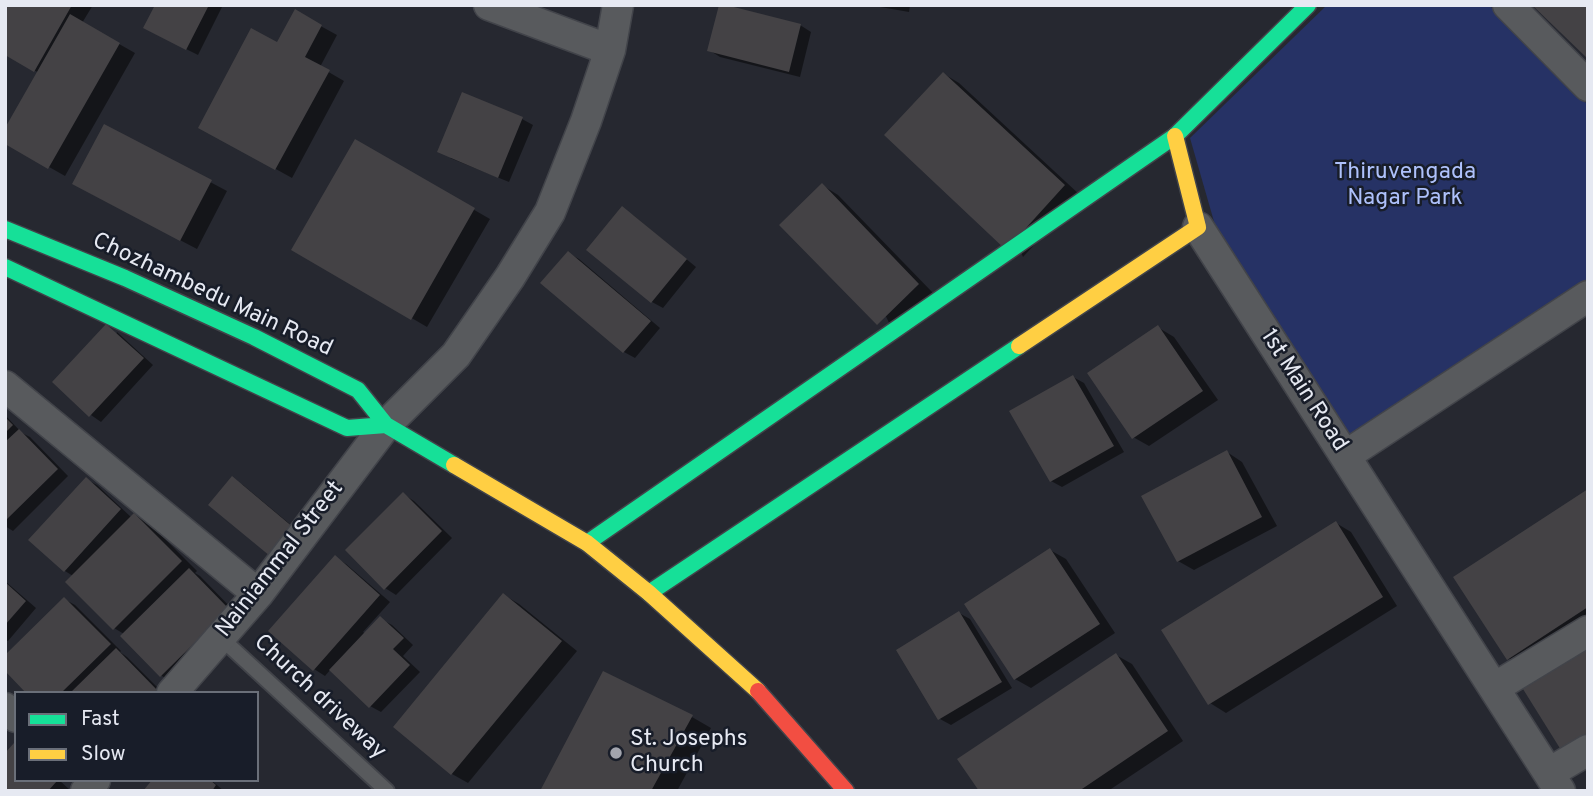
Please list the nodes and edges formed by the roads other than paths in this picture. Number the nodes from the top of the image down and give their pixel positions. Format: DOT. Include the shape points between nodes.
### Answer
graph roads {
  1 [pos="488,5"];
  2 [pos="618,5"];
  3 [pos="1308,5"];
  4 [pos="1508,5"];
  5 [pos="610,50"];
  6 [pos="1588,86"];
  7 [pos="1175,136"];
  8 [pos="1198,227"];
  9 [pos="5,229"];
  10 [pos="5,267"];
  11 [pos="1588,296"];
  12 [pos="5,386"];
  13 [pos="386,425"];
  14 [pos="1345,456"];
  15 [pos="587,542"];
  16 [pos="649,593"];
  17 [pos="258,594"];
  18 [pos="1588,631"];
  19 [pos="220,638"];
  20 [pos="1494,688"];
  21 [pos="174,691"];
  22 [pos="1588,750"];
  23 [pos="1555,782"];
  24 [pos="387,791"];
  25 [pos="846,791"];
  1 -- 5 [label="street"];
  2 -- 5 [label="street, Nainiammal Street"];
  3 -- 7 [label="street"];
  4 -- 6 [label="street"];
  5 -- 13 [label="street, Nainiammal Street" via="550,212 456,355"];
  7 -- 8 [label="street, 1st Main Road"];
  7 -- 15 [label="street"];
  8 -- 14 [label="street, 1st Main Road"];
  8 -- 16 [label="street"];
  9 -- 13 [label="street, Chozhambedu Main Road" via="254,337 358,390"];
  10 -- 13 [label="street" via="347,428"];
  11 -- 14 [label="street"];
  12 -- 17 [label="street"];
  13 -- 15 [label="street, Chozhambedu Main Road"];
  13 -- 17 [label="street, Nainiammal Street"];
  14 -- 20 [label="street, 1st Main Road"];
  15 -- 16 [label="street, Chozhambedu Main Road"];
  16 -- 25 [label="street, Chozhambedu Main Road" via="760,692"];
  17 -- 19 [label="street, Nainiammal Street"];
  18 -- 20 [label="street"];
  19 -- 21 [label="street, Nainiammal Street"];
  19 -- 24 [label="lane, Church driveway"];
  20 -- 23 [label="street, 1st Main Road"];
  22 -- 23 [label="street"];
}
